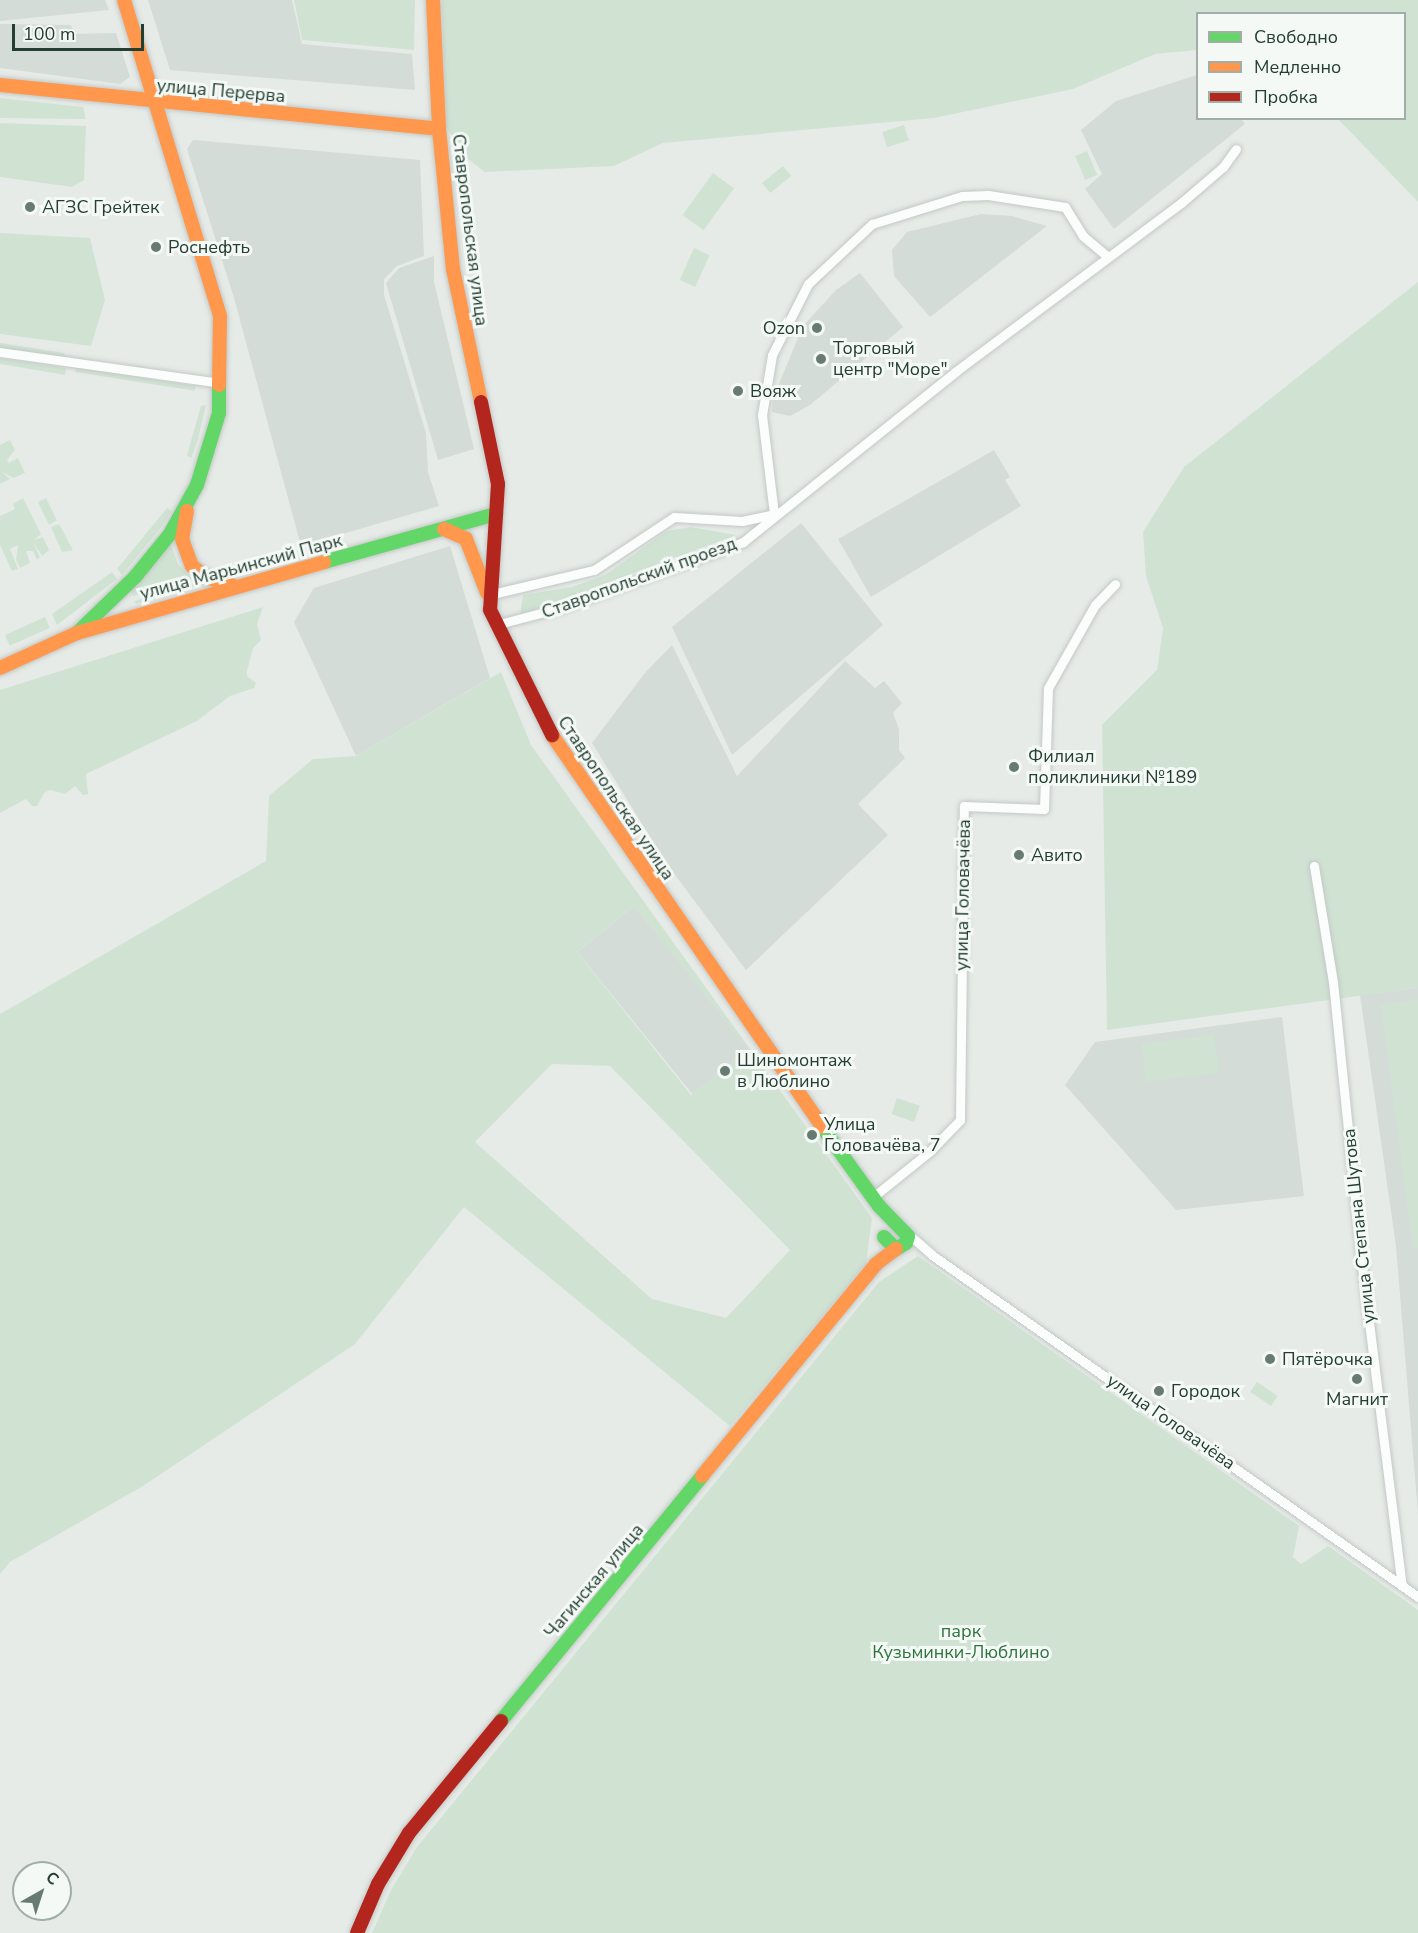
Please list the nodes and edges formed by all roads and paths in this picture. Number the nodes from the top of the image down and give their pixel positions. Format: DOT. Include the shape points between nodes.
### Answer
graph roads {
  1 [pos="124,0"];
  2 [pos="433,0"];
  3 [pos="0,86"];
  4 [pos="157,104"];
  5 [pos="439,129"];
  6 [pos="1236,149"];
  7 [pos="1106,255"];
  8 [pos="0,352"];
  9 [pos="221,383"];
  10 [pos="189,501"];
  11 [pos="496,514"];
  12 [pos="774,514"];
  13 [pos="442,529"];
  14 [pos="1115,584"];
  15 [pos="237,587"];
  16 [pos="488,594"];
  17 [pos="495,625"];
  18 [pos="77,633"];
  19 [pos="0,668"];
  20 [pos="1314,866"];
  21 [pos="876,1202"];
  22 [pos="903,1229"];
  23 [pos="884,1235"];
  24 [pos="898,1248"];
  25 [pos="924,1248"];
  26 [pos="876,1264"];
  27 [pos="1402,1585"];
  28 [pos="1418,1597"];
  29 [pos="357,1933"];
  1 -- 4 [label="street"];
  2 -- 5 [label="street, Ставропольская улица"];
  3 -- 4 [label="street, улица Перерва"];
  4 -- 5 [label="street, улица Перерва"];
  4 -- 9 [label="street" via="220,316"];
  5 -- 11 [label="street, Ставропольская улица" via="453,269 498,484"];
  6 -- 7 [label="street, Ставропольский проезд" via="1223,167 1181,203 1120,249"];
  7 -- 12 [label="street, Ставропольский проезд"];
  7 -- 12 [label="street" via="1083,236 1065,207 988,195 962,196 872,224 808,284 771,355 762,415"];
  8 -- 9 [label="street"];
  9 -- 10 [label="street" via="210,449"];
  10 -- 15 [label="street" via="182,539 192,566 206,577"];
  10 -- 18 [label="street" via="170,534 135,577"];
  11 -- 13 [label="street, улица Марьинский Парк"];
  11 -- 16 [label="street, Ставропольская улица"];
  12 -- 16 [label="street, Ставропольский проезд" via="742,521 674,517 594,570"];
  12 -- 17 [label="street, Ставропольский проезд" via="743,542 560,608"];
  13 -- 15 [label="street, улица Марьинский Парк"];
  13 -- 16 [label="street" via="455,531 466,540"];
  14 -- 21 [label="street, улица Головачёва" via="1095,605 1048,688 1044,809 964,806 960,1120"];
  15 -- 18 [label="street, улица Марьинский Парк"];
  16 -- 17 [label="street, Ставропольская улица"];
  17 -- 21 [label="street, Ставропольская улица" via="561,754"];
  18 -- 19 [label="street, улица Марьинский Парк"];
  20 -- 27 [label="street, улица Степана Шутова" via="1333,982 1360,1250"];
  21 -- 22 [label="street, Ставропольская улица"];
  21 -- 23 [label="street, Ставропольская улица"];
  22 -- 23 [label="street" via="892,1225"];
  22 -- 24 [label="street" via="907,1240"];
  22 -- 25 [label="street, улица Головачёва"];
  23 -- 24 [label="street" via="889,1246"];
  23 -- 26 [label="street, Чагинская улица"];
  24 -- 25 [label="street"];
  24 -- 26 [label="street, Чагинская улица"];
  25 -- 27 [label="street, улица Головачёва"];
  26 -- 29 [label="street, Чагинская улица" via="409,1833 378,1884"];
  27 -- 28 [label="street, улица Головачёва"];
}
